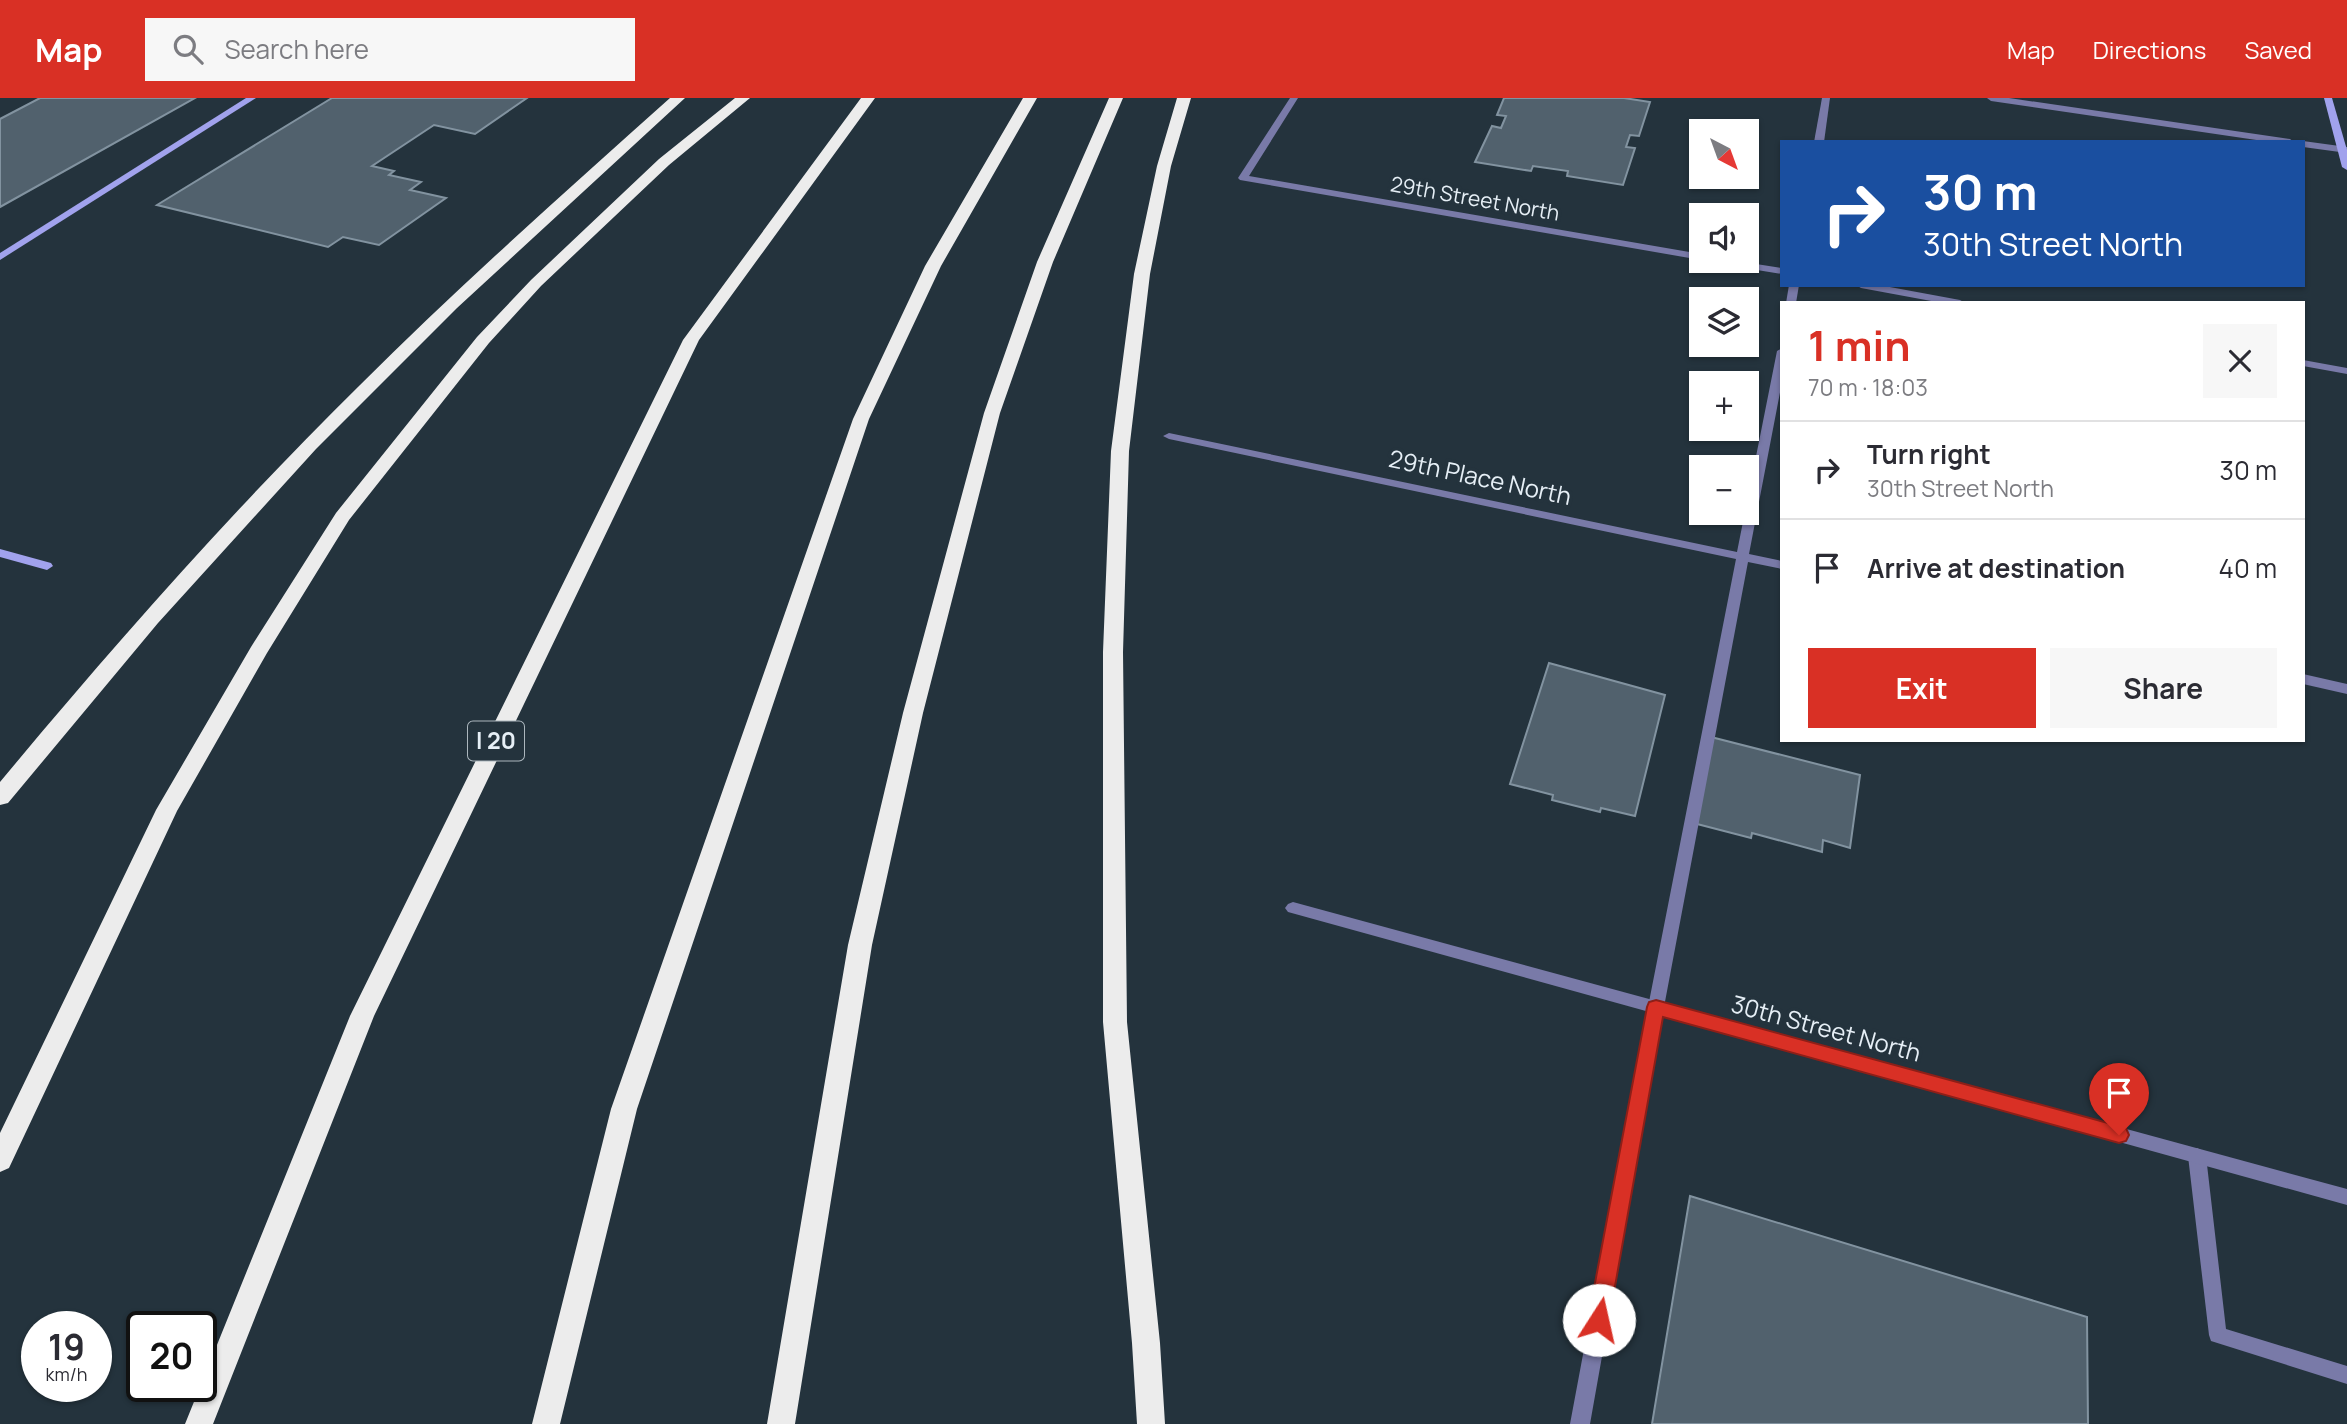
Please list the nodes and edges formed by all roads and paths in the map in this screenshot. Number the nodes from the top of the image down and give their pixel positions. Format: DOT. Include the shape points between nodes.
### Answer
graph roads {
  1 [pos="252,98"];
  2 [pos="678,98"];
  3 [pos="743,98"];
  4 [pos="868,98"];
  5 [pos="1030,98"];
  6 [pos="1116,98"];
  7 [pos="1184,98"];
  8 [pos="1294,98"];
  9 [pos="1826,98"];
  10 [pos="1991,98"];
  11 [pos="2328,98"];
  12 [pos="1819,140"];
  13 [pos="2276,140"];
  14 [pos="2305,144"];
  15 [pos="2344,150"];
  16 [pos="2347,167"];
  17 [pos="1689,255"];
  18 [pos="0,257"];
  19 [pos="1759,267"];
  20 [pos="1780,271"];
  21 [pos="1872,287"];
  22 [pos="1949,301"];
  23 [pos="1780,361"];
  24 [pos="2305,363"];
  25 [pos="2347,371"];
  26 [pos="1169,436"];
  27 [pos="0,553"];
  28 [pos="1742,557"];
  29 [pos="1780,565"];
  30 [pos="47,566"];
  31 [pos="2305,679"];
  32 [pos="2347,689"];
  33 [pos="0,797"];
  34 [pos="1293,908"];
  35 [pos="1656,1007"];
  36 [pos="2197,1156"];
  37 [pos="0,1160"];
  38 [pos="2347,1197"];
  39 [pos="2347,1375"];
  40 [pos="199,1424"];
  41 [pos="546,1424"];
  42 [pos="781,1424"];
  43 [pos="1151,1424"];
  44 [pos="1580,1424"];
  1 -- 18 [label="street"];
  2 -- 33 [label="highway" via="419,335 225,536"];
  3 -- 37 [label="highway" via="664,162 536,283 461,367 342,516 167,810"];
  4 -- 40 [label="highway, I 20" via="691,340 362,1016"];
  5 -- 41 [label="highway" via="933,266 861,419 624,1109"];
  6 -- 42 [label="highway" via="1045,262 992,413 913,713 860,945"];
  7 -- 43 [label="highway" via="1164,166 1142,274 1120,451 1113,639 1115,1022"];
  8 -- 17 [label="street, 29th Street North" via="1242,178"];
  9 -- 12 [label="street"];
  10 -- 13 [label="street"];
  11 -- 15 [label="street"];
  14 -- 15 [label="street"];
  15 -- 16 [label="street"];
  19 -- 20 [label="street"];
  21 -- 22 [label="street"];
  23 -- 28 [label="street"];
  24 -- 25 [label="street"];
  26 -- 28 [label="street, 29th Place North"];
  27 -- 30 [label="street"];
  28 -- 29 [label="street, 29th Place North"];
  28 -- 35 [label="street"];
  31 -- 32 [label="street"];
  34 -- 35 [label="street, 30th Street North"];
  35 -- 36 [label="street, 30th Street North"];
  35 -- 44 [label="street"];
  36 -- 38 [label="street, 30th Street North"];
  36 -- 39 [label="street" via="2218,1335"];
}
